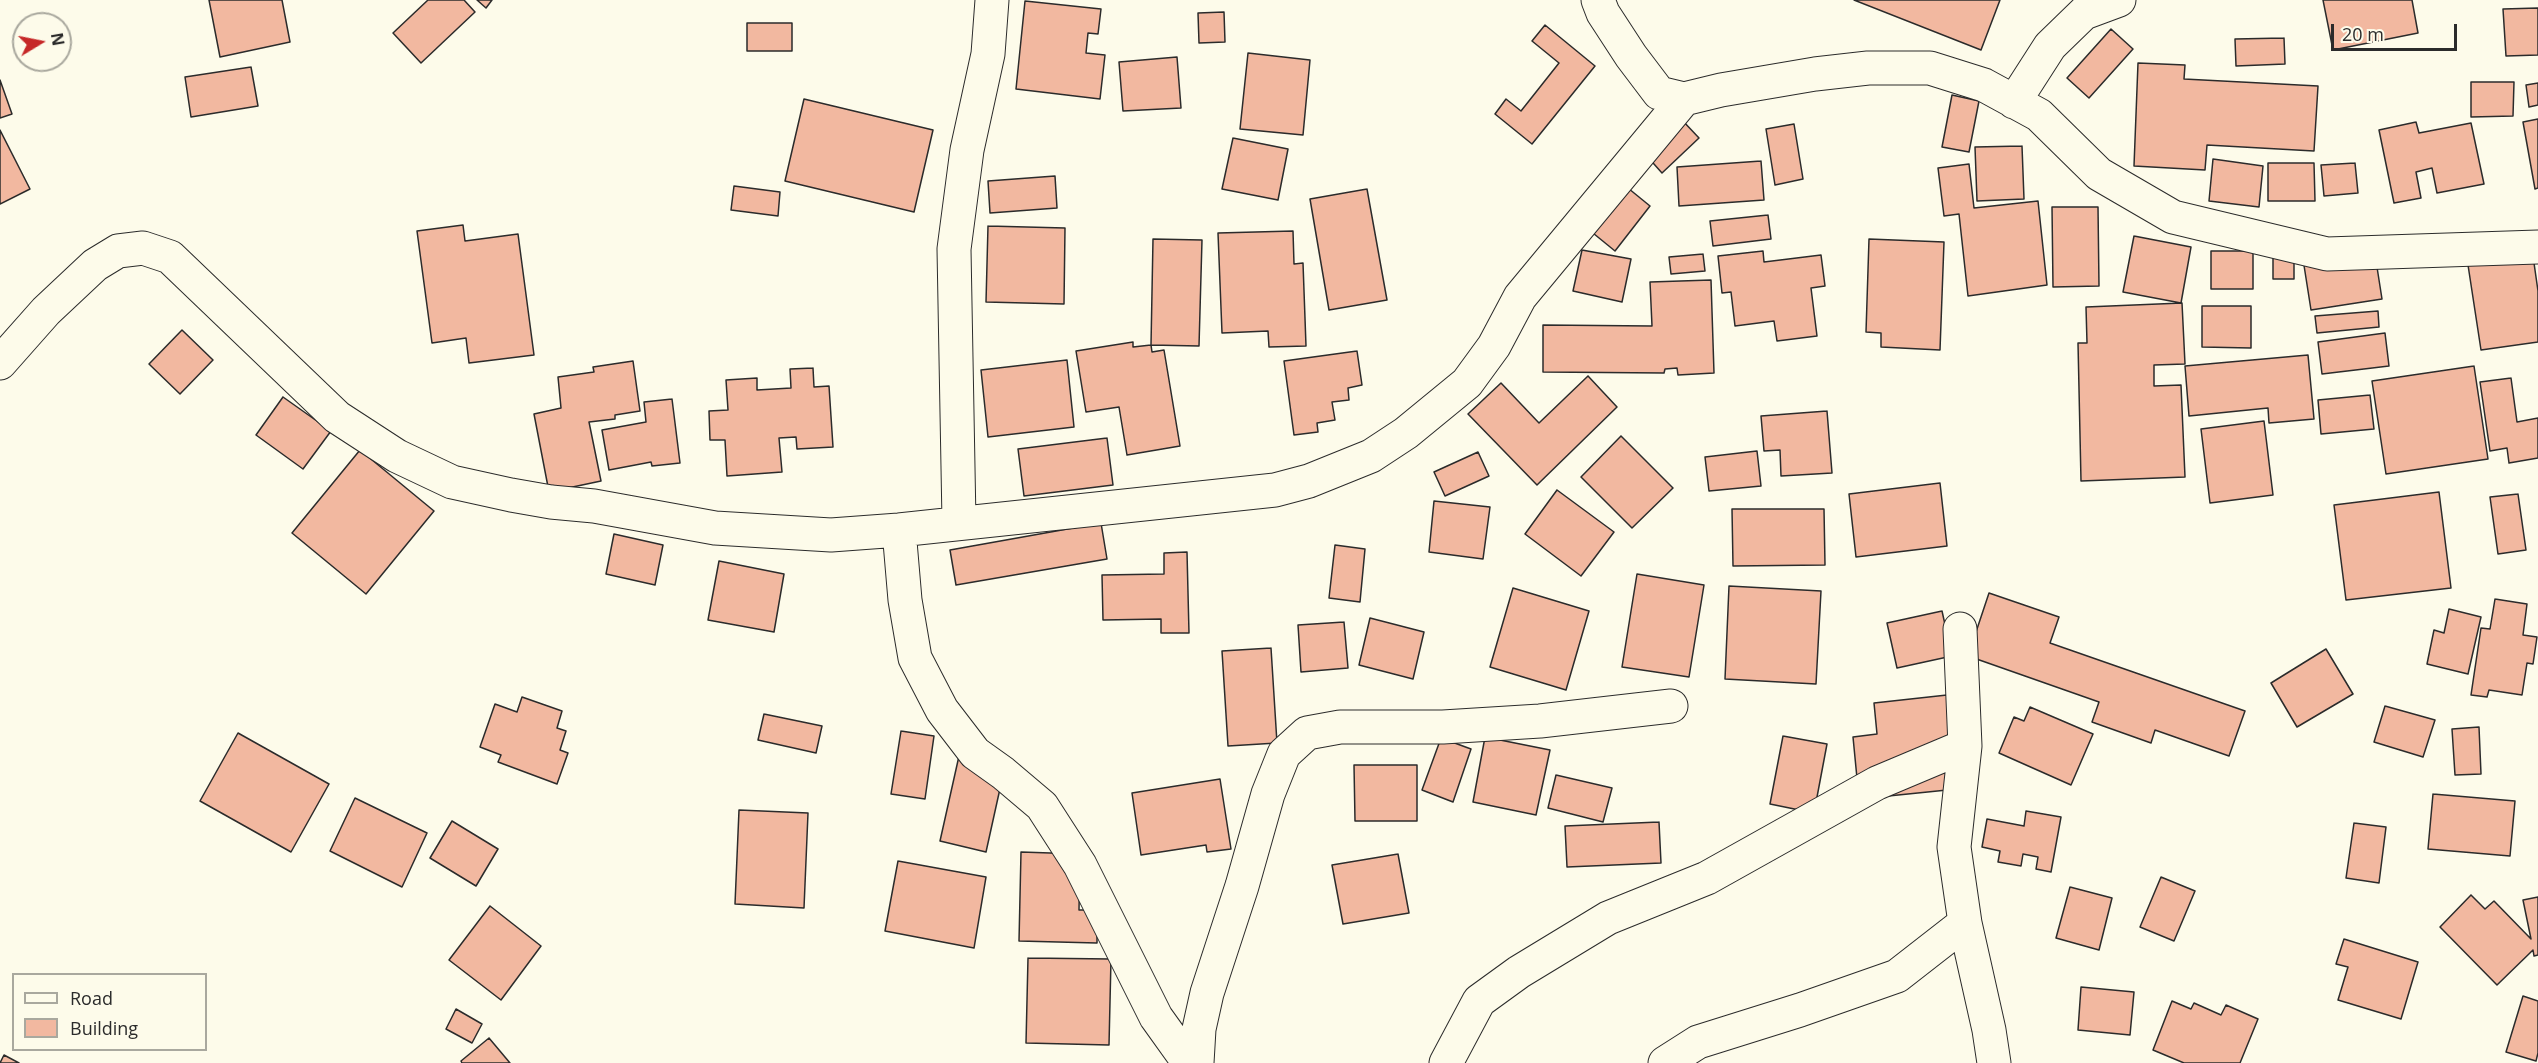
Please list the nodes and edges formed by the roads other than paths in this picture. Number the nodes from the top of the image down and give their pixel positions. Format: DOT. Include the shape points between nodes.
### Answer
graph roads {
  1 [pos="992,0"];
  2 [pos="2119,0"];
  3 [pos="1607,4"];
  4 [pos="1684,99"];
  5 [pos="2014,102"];
  6 [pos="2538,247"];
  7 [pos="0,363"];
  8 [pos="959,522"];
  9 [pos="899,530"];
  10 [pos="1960,630"];
  11 [pos="1671,706"];
  12 [pos="1965,746"];
  13 [pos="1965,923"];
  14 [pos="1189,1063"];
  15 [pos="1197,1063"];
  16 [pos="1446,1063"];
  17 [pos="1665,1063"];
  18 [pos="1994,1063"];
  1 -- 8 [label="street" via="988,54 967,150 954,249"];
  2 -- 5 [label="street" via="2084,13 2050,46"];
  3 -- 4 [label="street" via="1631,57 1659,93"];
  4 -- 5 [label="street" via="1815,74 1868,68 1930,68 1984,85"];
  4 -- 8 [label="street" via="1520,297 1494,346 1467,383 1371,456 1275,490"];
  5 -- 6 [label="street" via="2039,115 2099,174 2173,217 2327,254"];
  7 -- 9 [label="street" via="45,311 95,264 118,250 143,248 170,257 337,417 397,456 452,482 715,528 831,535"];
  8 -- 9 [label="street"];
  9 -- 14 [label="street" via="915,658 942,710 975,753 1042,806 1080,865 1156,1017"];
  10 -- 12 [label="street"];
  11 -- 15 [label="street" via="1540,721 1443,727 1340,727 1307,733 1284,754 1268,794 1207,993"];
  12 -- 13 [label="street" via="1954,847"];
  12 -- 16 [label="street" via="1877,783 1707,878 1608,918 1519,972 1479,1001"];
  13 -- 17 [label="street" via="1897,976 1698,1042"];
  13 -- 18 [label="street"];
}
